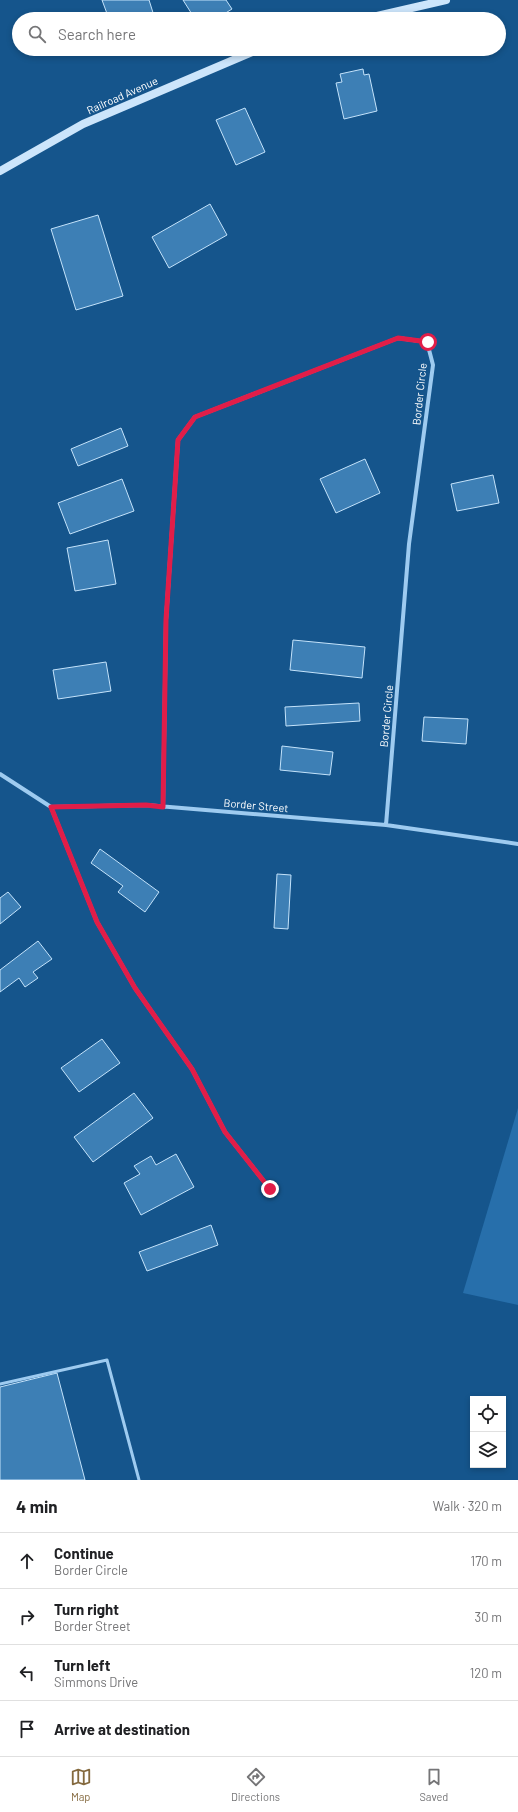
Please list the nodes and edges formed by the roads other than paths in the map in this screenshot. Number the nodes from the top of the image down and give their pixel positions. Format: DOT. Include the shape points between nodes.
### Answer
graph roads {
  1 [pos="446,0"];
  2 [pos="394,12"];
  3 [pos="243,56"];
  4 [pos="0,171"];
  5 [pos="0,774"];
  6 [pos="51,807"];
  7 [pos="163,807"];
  8 [pos="386,825"];
  9 [pos="518,844"];
  10 [pos="270,1189"];
  11 [pos="0,1384"];
  12 [pos="139,1480"];
  1 -- 2 [label="street"];
  3 -- 4 [label="street, Railroad Avenue" via="83,124"];
  5 -- 6 [label="street"];
  6 -- 7 [label="street, Border Street"];
  6 -- 10 [label="street" via="97,922 131,982 192,1069 225,1132"];
  7 -- 8 [label="street, Border Street"];
  7 -- 8 [label="street, Border Circle" via="166,620 178,440 195,417 398,338 428,342 433,365 409,544"];
  8 -- 9 [label="street, Border Street"];
  11 -- 12 [label="lane" via="107,1360"];
}
